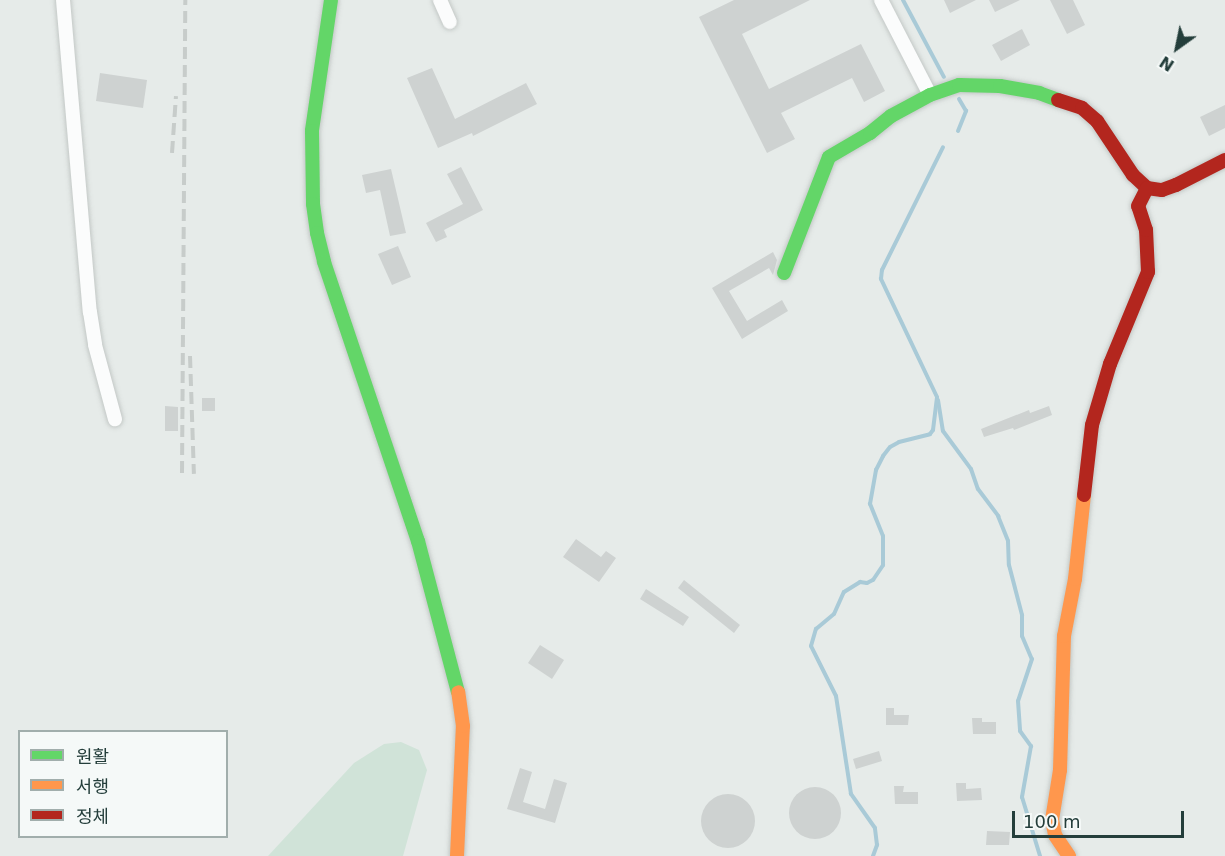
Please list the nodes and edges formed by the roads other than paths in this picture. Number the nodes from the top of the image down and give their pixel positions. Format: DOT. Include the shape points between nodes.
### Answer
graph roads {
  1 [pos="63,0"];
  2 [pos="331,0"];
  3 [pos="440,0"];
  4 [pos="881,0"];
  5 [pos="450,22"];
  6 [pos="930,95"];
  7 [pos="1225,160"];
  8 [pos="1147,188"];
  9 [pos="784,273"];
  10 [pos="115,419"];
  11 [pos="457,856"];
  12 [pos="1069,856"];
  1 -- 10 [label="street" via="90,312"];
  2 -- 11 [label="street" via="312,131 316,233 418,541 456,676 463,726"];
  3 -- 5 [label="street"];
  4 -- 6 [label="street"];
  6 -- 8 [label="street" via="953,87 1000,86 1039,93 1082,108 1097,121 1133,175"];
  6 -- 9 [label="street" via="830,157"];
  7 -- 8 [label="street" via="1176,185 1162,190"];
  8 -- 12 [label="street" via="1138,206 1146,230 1148,272 1110,364 1092,424 1075,579 1064,636 1060,770 1052,820 1055,835"];
}
